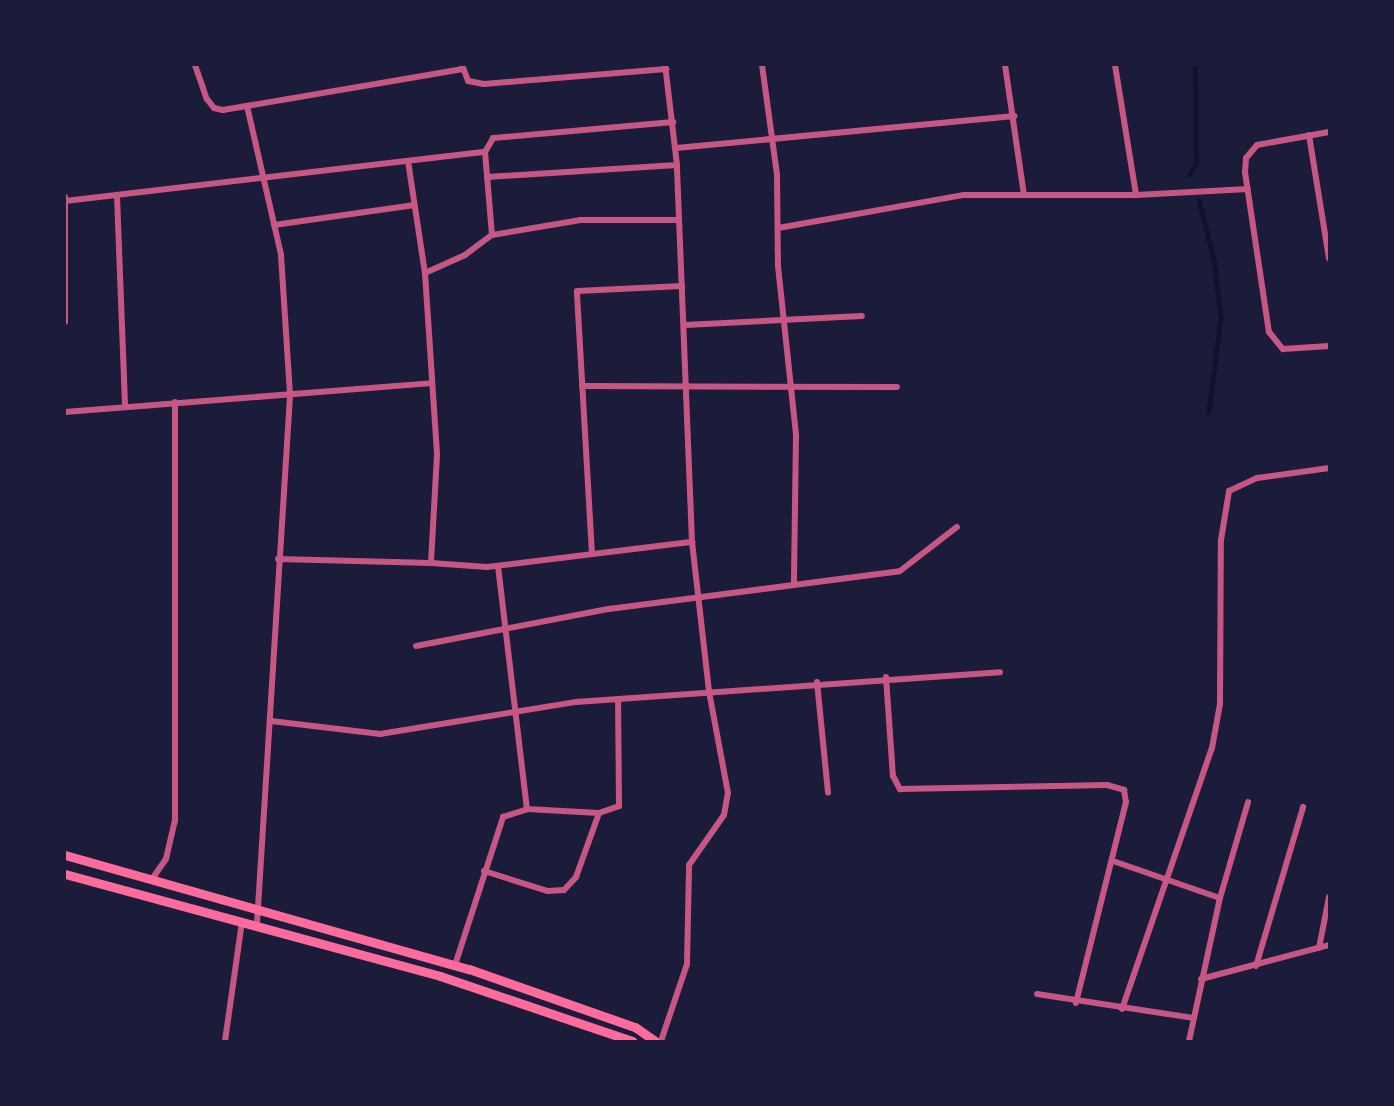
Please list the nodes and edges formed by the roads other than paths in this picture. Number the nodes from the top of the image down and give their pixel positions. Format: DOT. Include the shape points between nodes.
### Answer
graph roads {
  1 [pos="195,65"];
  2 [pos="762,65"];
  3 [pos="1005,65"];
  4 [pos="1115,65"];
  5 [pos="462,67"];
  6 [pos="665,67"];
  7 [pos="247,106"];
  8 [pos="1014,116"];
  9 [pos="673,122"];
  10 [pos="1329,132"];
  11 [pos="1309,135"];
  12 [pos="772,137"];
  13 [pos="676,148"];
  14 [pos="485,152"];
  15 [pos="408,160"];
  16 [pos="677,165"];
  17 [pos="264,176"];
  18 [pos="487,177"];
  19 [pos="1248,189"];
  20 [pos="1024,195"];
  21 [pos="1136,195"];
  22 [pos="117,196"];
  23 [pos="65,199"];
  24 [pos="415,205"];
  25 [pos="679,220"];
  26 [pos="274,225"];
  27 [pos="778,228"];
  28 [pos="492,235"];
  29 [pos="1329,258"];
  30 [pos="425,273"];
  31 [pos="682,286"];
  32 [pos="862,316"];
  33 [pos="783,318"];
  34 [pos="65,322"];
  35 [pos="685,325"];
  36 [pos="1329,346"];
  37 [pos="432,383"];
  38 [pos="582,386"];
  39 [pos="791,386"];
  40 [pos="897,387"];
  41 [pos="688,389"];
  42 [pos="290,396"];
  43 [pos="175,402"];
  44 [pos="125,406"];
  45 [pos="65,412"];
  46 [pos="1329,468"];
  47 [pos="957,527"];
  48 [pos="692,542"];
  49 [pos="592,554"];
  50 [pos="278,559"];
  51 [pos="430,563"];
  52 [pos="498,566"];
  53 [pos="794,583"];
  54 [pos="698,597"];
  55 [pos="506,629"];
  56 [pos="416,646"];
  57 [pos="1000,672"];
  58 [pos="886,677"];
  59 [pos="817,682"];
  60 [pos="709,691"];
  61 [pos="618,699"];
  62 [pos="518,711"];
  63 [pos="271,721"];
  64 [pos="828,792"];
  65 [pos="1248,802"];
  66 [pos="1303,807"];
  67 [pos="527,810"];
  68 [pos="599,813"];
  69 [pos="65,855"];
  70 [pos="1113,861"];
  71 [pos="484,871"];
  72 [pos="65,874"];
  73 [pos="152,878"];
  74 [pos="1166,881"];
  75 [pos="1329,897"];
  76 [pos="1220,898"];
  77 [pos="258,906"];
  78 [pos="242,919"];
  79 [pos="257,923"];
  80 [pos="1329,945"];
  81 [pos="1320,948"];
  82 [pos="455,965"];
  83 [pos="1256,966"];
  84 [pos="1201,979"];
  85 [pos="1037,994"];
  86 [pos="1076,1003"];
  87 [pos="1122,1009"];
  88 [pos="1193,1018"];
  89 [pos="599,1028"];
  90 [pos="225,1041"];
  91 [pos="598,1041"];
  92 [pos="632,1041"];
  93 [pos="655,1041"];
  94 [pos="661,1041"];
  95 [pos="1189,1041"];
  1 -- 7 [label="street" via="214,108"];
  2 -- 12 [label="street"];
  3 -- 8 [label="street"];
  4 -- 21 [label="street"];
  5 -- 6 [label="street" via="468,81 484,84"];
  5 -- 7 [label="street"];
  6 -- 9 [label="street"];
  7 -- 17 [label="street"];
  8 -- 12 [label="street"];
  8 -- 20 [label="street"];
  9 -- 13 [label="street"];
  9 -- 14 [label="street" via="509,133 489,140"];
  10 -- 11 [label="street"];
  11 -- 19 [label="street" via="1250,150 1246,159"];
  11 -- 29 [label="street"];
  12 -- 13 [label="street"];
  12 -- 27 [label="street"];
  13 -- 16 [label="street"];
  14 -- 15 [label="street"];
  14 -- 18 [label="street"];
  15 -- 17 [label="street"];
  15 -- 24 [label="street"];
  16 -- 18 [label="street"];
  16 -- 25 [label="street"];
  17 -- 22 [label="street"];
  17 -- 26 [label="street"];
  18 -- 28 [label="street"];
  19 -- 21 [label="street"];
  19 -- 36 [label="street" via="1269,332 1283,349"];
  20 -- 21 [label="street"];
  20 -- 27 [label="street" via="922,200"];
  22 -- 23 [label="street"];
  22 -- 44 [label="street"];
  23 -- 34 [label="street"];
  24 -- 26 [label="street"];
  24 -- 30 [label="street"];
  25 -- 28 [label="street" via="581,220"];
  25 -- 31 [label="street"];
  26 -- 42 [label="street" via="287,301"];
  27 -- 33 [label="street"];
  28 -- 30 [label="street"];
  30 -- 37 [label="street"];
  31 -- 35 [label="street"];
  31 -- 38 [label="street" via="577,291"];
  32 -- 33 [label="street"];
  33 -- 35 [label="street"];
  33 -- 39 [label="street"];
  35 -- 41 [label="street"];
  37 -- 42 [label="street"];
  37 -- 51 [label="street" via="437,455"];
  38 -- 41 [label="street"];
  38 -- 49 [label="street"];
  39 -- 40 [label="street"];
  39 -- 41 [label="street"];
  39 -- 53 [label="street" via="796,435"];
  41 -- 48 [label="street"];
  42 -- 43 [label="street"];
  42 -- 50 [label="street"];
  43 -- 44 [label="street"];
  43 -- 73 [label="street" via="175,821 166,859"];
  44 -- 45 [label="street"];
  46 -- 74 [label="street" via="1257,478 1229,491 1221,540 1220,704 1212,748"];
  47 -- 53 [label="street" via="900,571"];
  48 -- 49 [label="street"];
  48 -- 54 [label="street"];
  49 -- 52 [label="street"];
  50 -- 51 [label="street"];
  50 -- 63 [label="street"];
  51 -- 52 [label="street"];
  52 -- 55 [label="street"];
  53 -- 54 [label="street"];
  54 -- 55 [label="street"];
  54 -- 60 [label="street"];
  55 -- 56 [label="street"];
  55 -- 62 [label="street"];
  57 -- 58 [label="street"];
  58 -- 59 [label="street"];
  58 -- 70 [label="street" via="893,776 900,789 1116,786 1124,790 1126,803"];
  59 -- 60 [label="street"];
  59 -- 64 [label="street"];
  60 -- 61 [label="street"];
  60 -- 94 [label="street" via="728,793 724,814 689,865 687,964"];
  61 -- 62 [label="street"];
  61 -- 68 [label="street" via="622,801 612,811"];
  62 -- 63 [label="street" via="380,734"];
  62 -- 67 [label="street"];
  63 -- 77 [label="street"];
  65 -- 76 [label="street"];
  66 -- 83 [label="street"];
  67 -- 68 [label="street"];
  67 -- 71 [label="street" via="502,817"];
  68 -- 71 [label="street" via="576,877 564,890 548,891"];
  69 -- 73 [label="main road"];
  70 -- 74 [label="street"];
  70 -- 86 [label="street"];
  71 -- 82 [label="street"];
  72 -- 78 [label="main road"];
  73 -- 77 [label="main road"];
  74 -- 76 [label="street"];
  74 -- 87 [label="street"];
  75 -- 81 [label="street"];
  76 -- 84 [label="street"];
  77 -- 79 [label="street"];
  77 -- 82 [label="main road"];
  78 -- 79 [label="main road"];
  78 -- 90 [label="street"];
  79 -- 89 [label="main road"];
  80 -- 81 [label="street"];
  81 -- 83 [label="street"];
  82 -- 93 [label="main road" via="635,1027"];
  83 -- 84 [label="street"];
  84 -- 88 [label="street"];
  85 -- 86 [label="street"];
  86 -- 87 [label="street"];
  87 -- 88 [label="street"];
  88 -- 95 [label="street"];
  89 -- 91 [label="street"];
  89 -- 92 [label="main road"];
}
